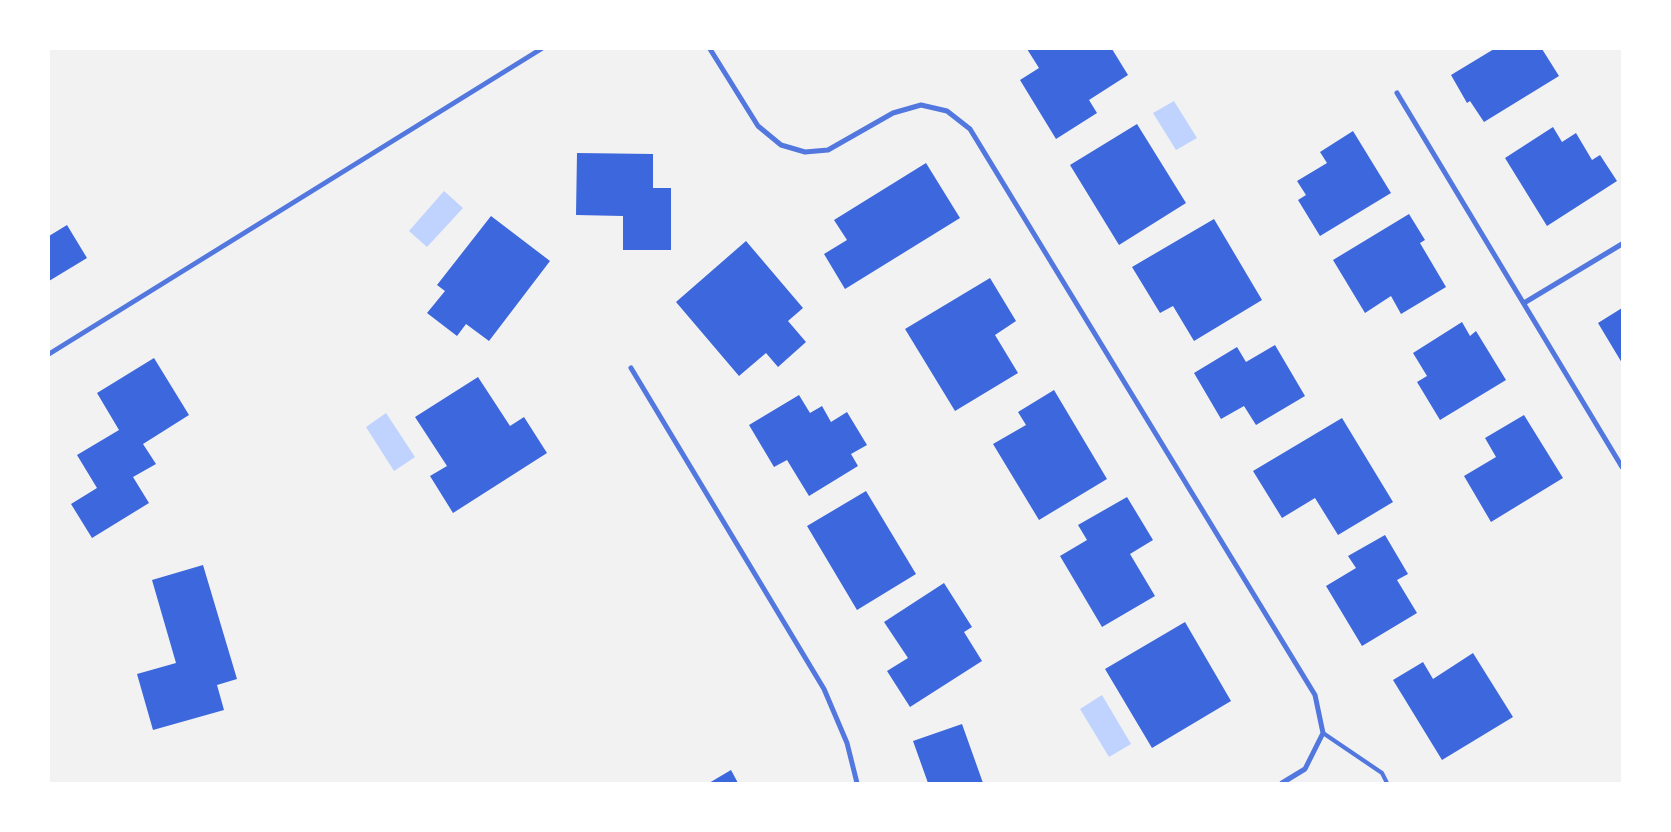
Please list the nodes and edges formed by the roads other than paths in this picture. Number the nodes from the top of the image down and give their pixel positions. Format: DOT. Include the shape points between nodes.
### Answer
graph roads {
  1 [pos="541,49"];
  2 [pos="710,49"];
  3 [pos="1397,93"];
  4 [pos="1622,244"];
  5 [pos="1524,303"];
  6 [pos="49,354"];
  7 [pos="631,368"];
  8 [pos="1622,466"];
  9 [pos="1323,734"];
  10 [pos="858,783"];
  11 [pos="1282,783"];
  12 [pos="1387,783"];
  1 -- 6 [label="street"];
  2 -- 9 [label="street" via="758,126 781,144 805,152 828,150 893,113 921,105 947,111 970,129 1314,695"];
  3 -- 5 [label="street"];
  4 -- 5 [label="street"];
  5 -- 8 [label="street"];
  7 -- 10 [label="street" via="824,688 847,743"];
  9 -- 11 [label="street" via="1306,769"];
  9 -- 12 [label="lane" via="1382,773"];
}
